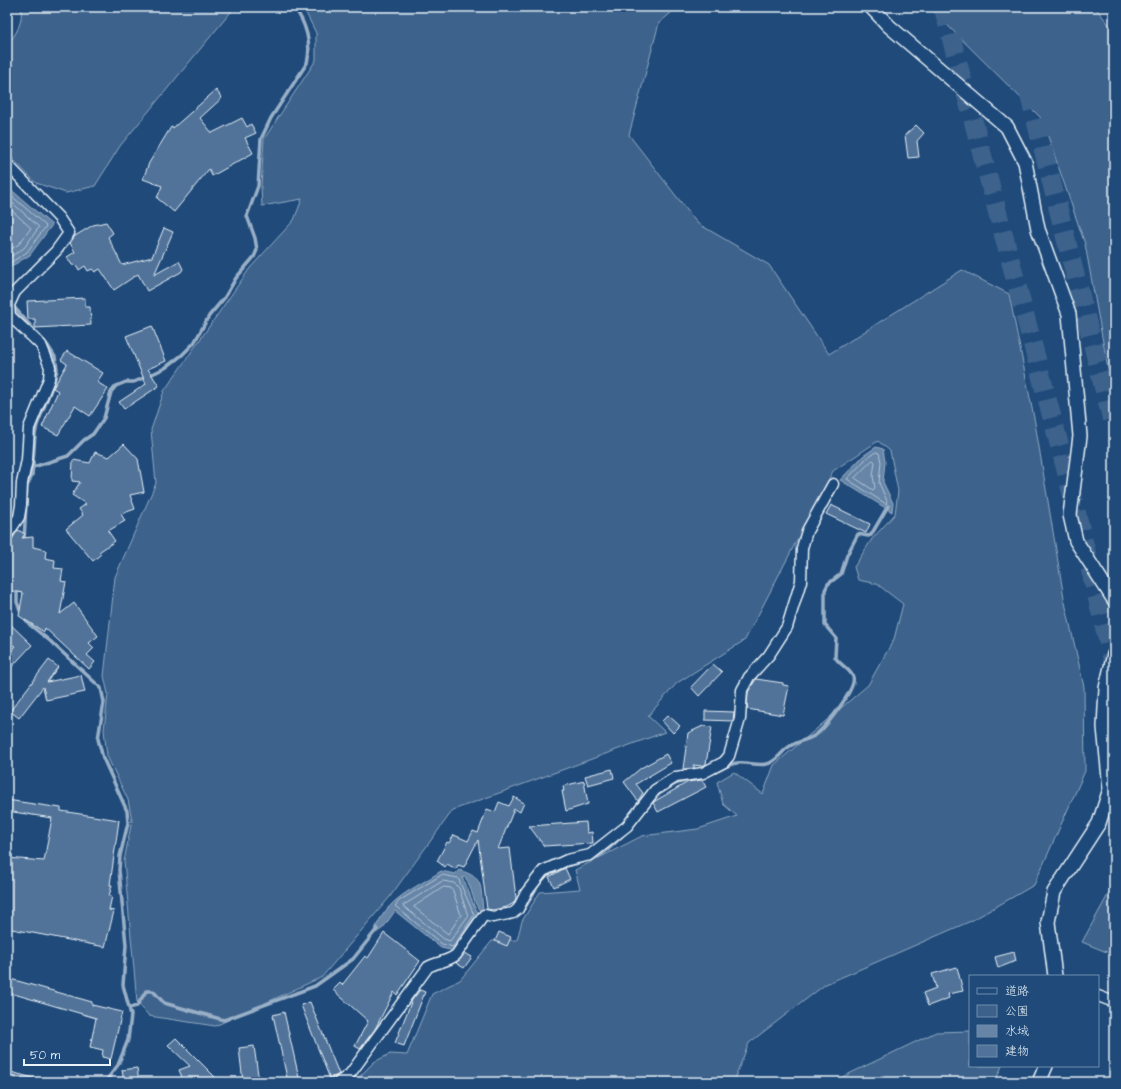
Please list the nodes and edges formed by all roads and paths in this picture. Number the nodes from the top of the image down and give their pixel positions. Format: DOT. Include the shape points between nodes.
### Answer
graph roads {
  1 [pos="871,7"];
  2 [pos="7,164"];
  3 [pos="833,484"];
  4 [pos="7,535"];
  5 [pos="1114,600"];
  6 [pos="1114,654"];
  7 [pos="1055,975"];
  8 [pos="1099,996"];
  9 [pos="1114,1002"];
  10 [pos="1046,1067"];
  11 [pos="339,1082"];
  12 [pos="1039,1082"];
  1 -- 5 [label="street" via="1007,127 1025,162 1038,229 1069,314 1080,436 1070,515 1076,541"];
  2 -- 4 [label="street" via="59,218 69,233 56,251 15,292 9,308 10,316 41,346 50,367 49,379 29,428 19,517"];
  3 -- 11 [label="street" via="806,531 802,548 801,581 787,628 742,690 740,720 729,756 724,762 703,772 676,777 654,790 627,826 590,855 567,860 543,872 513,913 493,917 484,915 456,955 428,967 350,1074"];
  6 -- 7 [label="street" via="1106,688 1104,727 1110,789 1099,823 1054,892 1048,922"];
  8 -- 9 [label="street"];
  10 -- 12 [label="street"];
}
